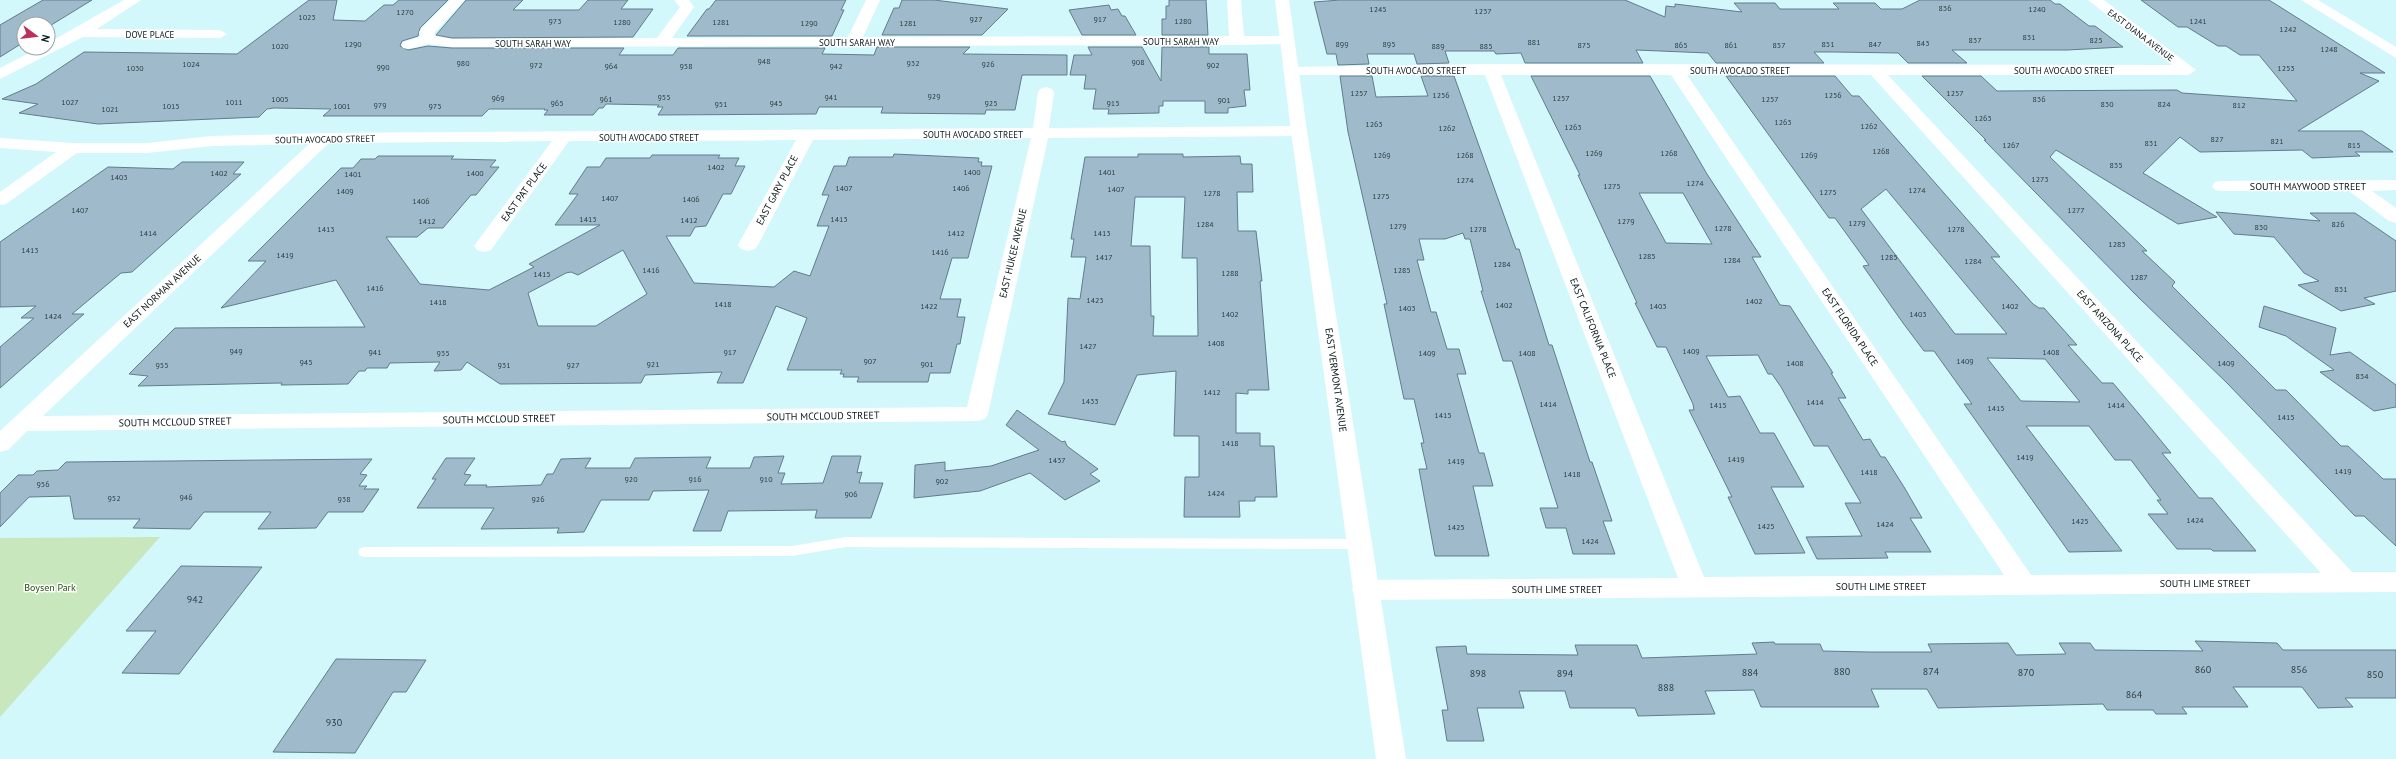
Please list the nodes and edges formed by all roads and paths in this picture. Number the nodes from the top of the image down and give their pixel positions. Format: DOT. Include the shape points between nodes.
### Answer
graph roads {
  1 [pos="134,0"];
  2 [pos="458,0"];
  3 [pos="681,0"];
  4 [pos="873,0"];
  5 [pos="1234,0"];
  6 [pos="1282,0"];
  7 [pos="2095,0"];
  8 [pos="2308,0"];
  9 [pos="1038,26"];
  10 [pos="80,33"];
  11 [pos="220,34"];
  12 [pos="428,38"];
  13 [pos="1287,40"];
  14 [pos="1034,41"];
  15 [pos="1237,41"];
  16 [pos="853,42"];
  17 [pos="661,43"];
  18 [pos="408,45"];
  19 [pos="2396,52"];
  20 [pos="1490,69"];
  21 [pos="1293,70"];
  22 [pos="1676,70"];
  23 [pos="1875,70"];
  24 [pos="2188,70"];
  25 [pos="0,74"];
  26 [pos="1046,92"];
  27 [pos="1299,131"];
  28 [pos="1040,134"];
  29 [pos="806,136"];
  30 [pos="564,137"];
  31 [pos="325,138"];
  32 [pos="0,143"];
  33 [pos="73,148"];
  34 [pos="2353,185"];
  35 [pos="2396,185"];
  36 [pos="2221,186"];
  37 [pos="0,200"];
  38 [pos="2396,216"];
  39 [pos="748,245"];
  40 [pos="484,246"];
  41 [pos="977,414"];
  42 [pos="21,424"];
  43 [pos="0,444"];
  44 [pos="1360,544"];
  45 [pos="365,552"];
  46 [pos="2345,582"];
  47 [pos="2396,582"];
  48 [pos="2024,585"];
  49 [pos="1695,588"];
  50 [pos="1365,590"];
  51 [pos="1391,759"];
  1 -- 10 [label="street"];
  2 -- 12 [label="street" via="430,26 426,32"];
  3 -- 17 [label="street" via="687,7"];
  4 -- 16 [label="street"];
  5 -- 15 [label="street"];
  6 -- 13 [label="street, EAST VERMONT AVENUE"];
  7 -- 24 [label="street, EAST DIANA AVENUE"];
  8 -- 19 [label="street"];
  9 -- 14 [label="street"];
  10 -- 11 [label="street, DOVE PLACE"];
  10 -- 25 [label="street"];
  12 -- 17 [label="street, SOUTH SARAH WAY" via="437,42 452,43"];
  12 -- 18 [label="street"];
  13 -- 15 [label="street, SOUTH SARAH WAY"];
  13 -- 21 [label="street, EAST VERMONT AVENUE"];
  14 -- 15 [label="street, SOUTH SARAH WAY"];
  14 -- 16 [label="street, SOUTH SARAH WAY"];
  16 -- 17 [label="street, SOUTH SARAH WAY"];
  20 -- 21 [label="street, SOUTH AVOCADO STREET"];
  20 -- 22 [label="street, SOUTH AVOCADO STREET"];
  20 -- 49 [label="street, EAST CALIFORNIA PLACE"];
  21 -- 27 [label="street, EAST VERMONT AVENUE"];
  22 -- 23 [label="street, SOUTH AVOCADO STREET"];
  22 -- 48 [label="street, EAST FLORIDA PLACE"];
  23 -- 24 [label="street, SOUTH AVOCADO STREET"];
  23 -- 46 [label="street, EAST ARIZONA PLACE"];
  26 -- 28 [label="street, EAST HUKEE AVENUE"];
  27 -- 28 [label="street, SOUTH AVOCADO STREET"];
  27 -- 44 [label="street, EAST VERMONT AVENUE"];
  28 -- 29 [label="street, SOUTH AVOCADO STREET"];
  28 -- 41 [label="street, EAST HUKEE AVENUE"];
  29 -- 30 [label="street, SOUTH AVOCADO STREET"];
  29 -- 39 [label="street, EAST GARY PLACE"];
  30 -- 31 [label="street, SOUTH AVOCADO STREET"];
  30 -- 40 [label="street, EAST PAT PLACE"];
  31 -- 33 [label="street, SOUTH AVOCADO STREET" via="212,142 147,148"];
  31 -- 42 [label="street, EAST NORMAN AVENUE"];
  32 -- 33 [label="street, SOUTH AVOCADO STREET"];
  33 -- 37 [label="street"];
  34 -- 35 [label="street, SOUTH MAYWOOD STREET"];
  34 -- 36 [label="street, SOUTH MAYWOOD STREET"];
  34 -- 38 [label="street"];
  41 -- 42 [label="street, SOUTH MCCLOUD STREET"];
  42 -- 43 [label="street, EAST NORMAN AVENUE"];
  44 -- 45 [label="lane" via="846,542 792,552"];
  44 -- 50 [label="street, EAST VERMONT AVENUE"];
  46 -- 47 [label="street, SOUTH LIME STREET"];
  46 -- 48 [label="street, SOUTH LIME STREET"];
  48 -- 49 [label="street, SOUTH LIME STREET"];
  49 -- 50 [label="street, SOUTH LIME STREET"];
  50 -- 51 [label="street, EAST VERMONT AVENUE"];
}
